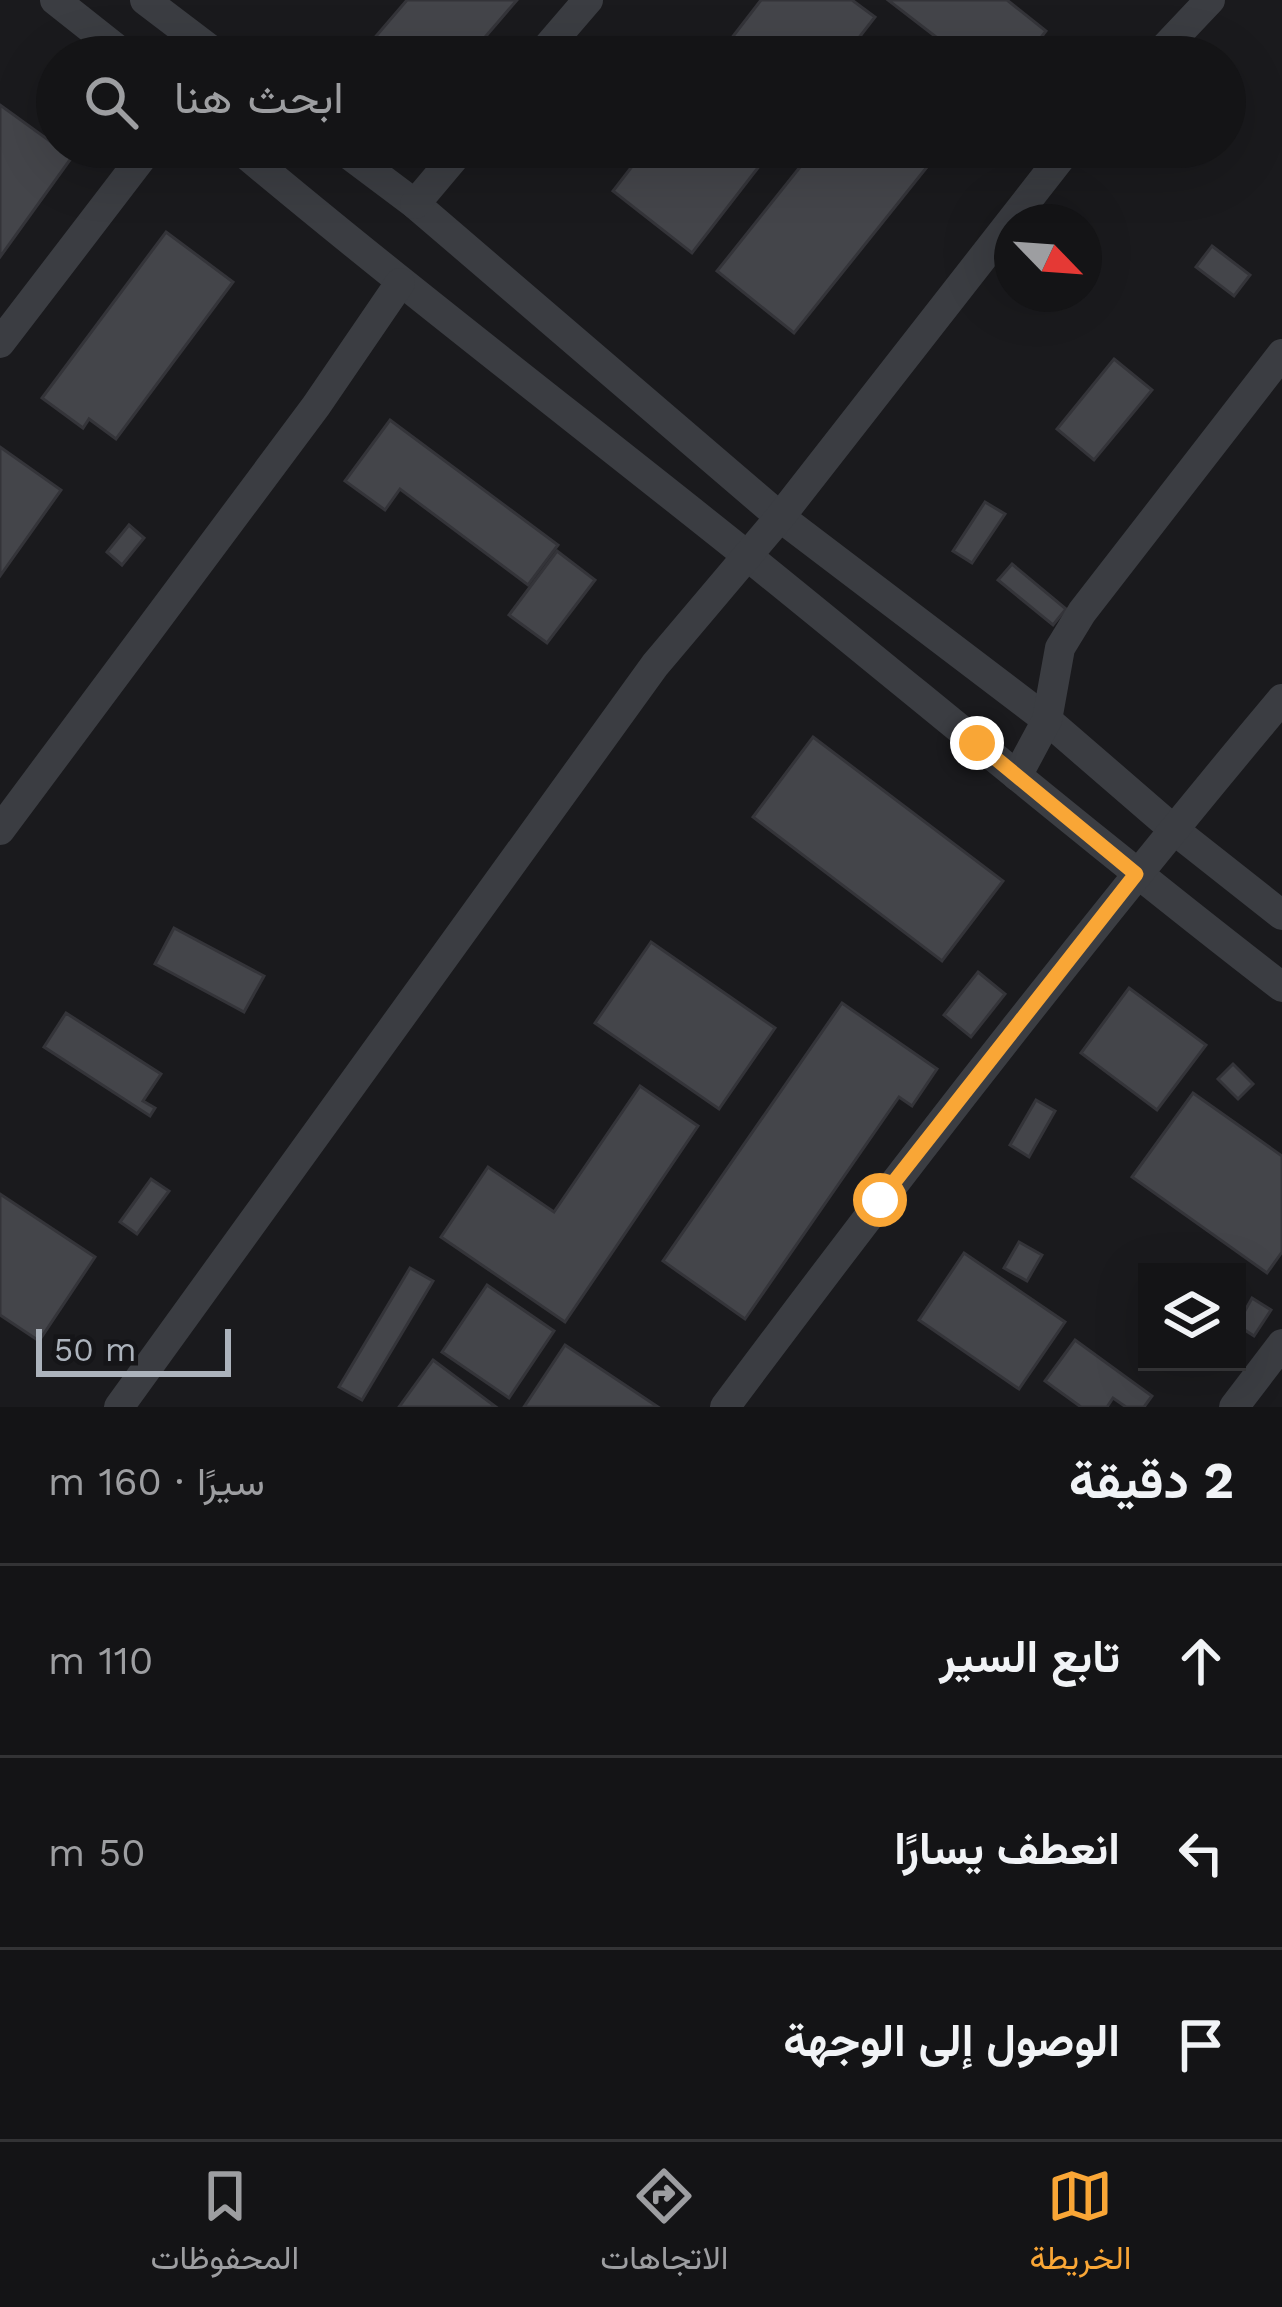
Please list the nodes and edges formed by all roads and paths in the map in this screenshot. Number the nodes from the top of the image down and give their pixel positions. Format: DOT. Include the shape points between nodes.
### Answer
graph roads {
  1 [pos="55,0"];
  2 [pos="145,0"];
  3 [pos="588,0"];
  4 [pos="1210,0"];
  5 [pos="100,36"];
  6 [pos="192,36"];
  7 [pos="557,36"];
  8 [pos="1176,36"];
  9 [pos="134,168"];
  10 [pos="262,168"];
  11 [pos="367,168"];
  12 [pos="445,168"];
  13 [pos="1053,168"];
  14 [pos="415,204"];
  15 [pos="400,283"];
  16 [pos="0,344"];
  17 [pos="1282,354"];
  18 [pos="780,518"];
  19 [pos="748,557"];
  20 [pos="1282,699"];
  21 [pos="1047,720"];
  22 [pos="1017,776"];
  23 [pos="1173,829"];
  24 [pos="0,830"];
  25 [pos="1136,874"];
  26 [pos="1282,914"];
  27 [pos="1282,987"];
  28 [pos="1282,1344"];
  29 [pos="119,1407"];
  30 [pos="725,1407"];
  31 [pos="1234,1407"];
  1 -- 5 [label="street"];
  2 -- 6 [label="street"];
  3 -- 7 [label="street"];
  4 -- 8 [label="street"];
  9 -- 16 [label="street"];
  10 -- 15 [label="street"];
  11 -- 14 [label="street"];
  12 -- 14 [label="street"];
  13 -- 18 [label="street"];
  14 -- 18 [label="street"];
  15 -- 19 [label="street"];
  15 -- 24 [label="street"];
  17 -- 21 [label="street" via="1082,612 1060,648"];
  18 -- 19 [label="street"];
  18 -- 21 [label="street"];
  19 -- 22 [label="street"];
  19 -- 29 [label="street" via="655,665"];
  20 -- 23 [label="street"];
  21 -- 22 [label="street"];
  21 -- 23 [label="street"];
  22 -- 25 [label="street"];
  23 -- 25 [label="street"];
  23 -- 26 [label="street"];
  25 -- 27 [label="street"];
  25 -- 30 [label="street"];
  28 -- 31 [label="street"];
}
